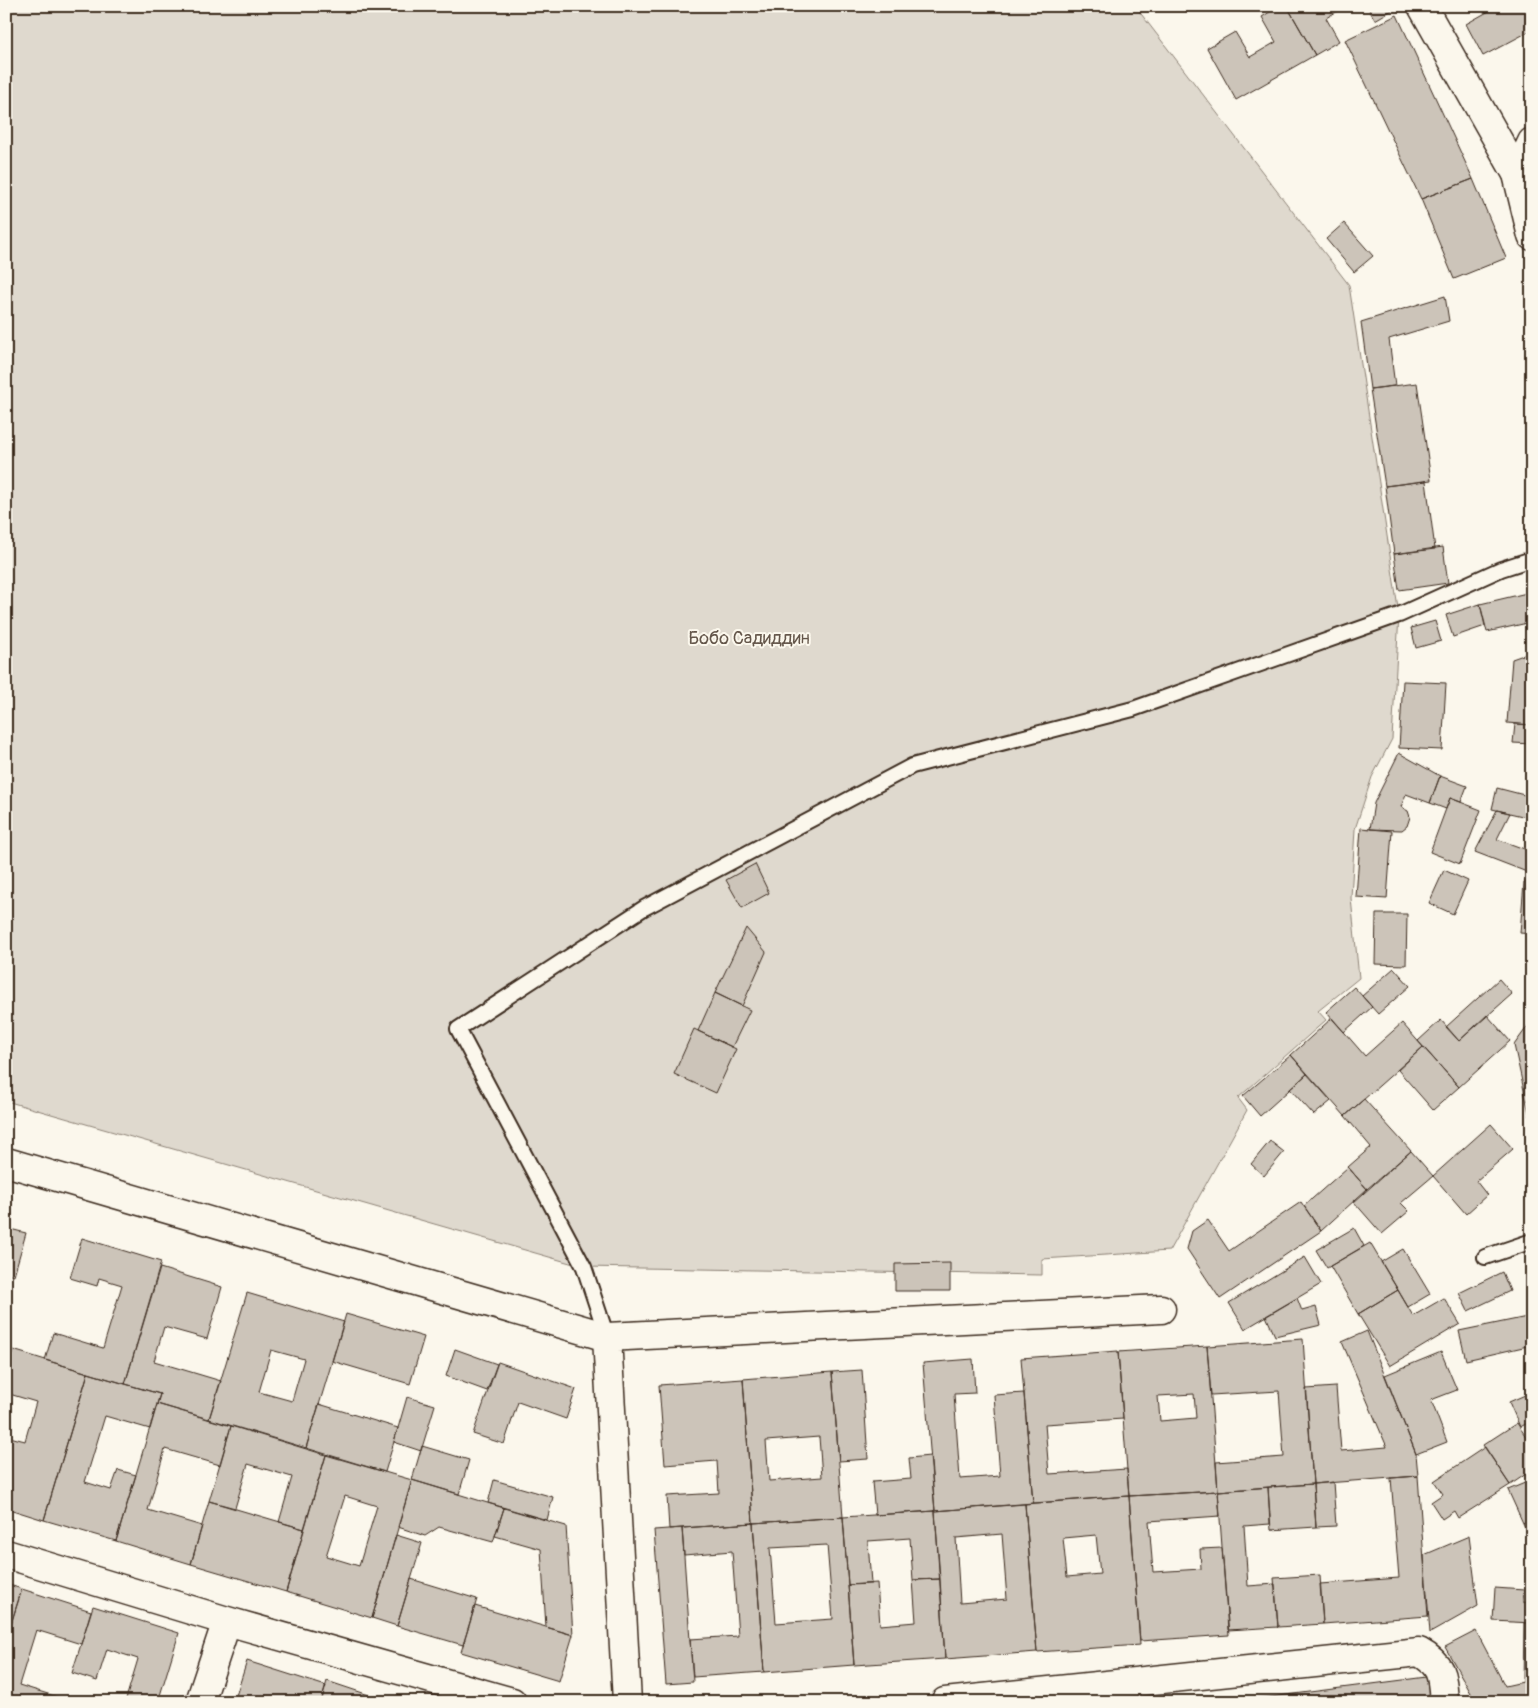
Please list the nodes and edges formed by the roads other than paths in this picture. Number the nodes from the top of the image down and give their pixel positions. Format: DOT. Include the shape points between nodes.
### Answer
graph roads {
  1 [pos="1422,6"];
  2 [pos="1532,142"];
  3 [pos="1517,174"];
  4 [pos="1532,236"];
  5 [pos="1532,559"];
  6 [pos="6,1162"];
  7 [pos="1532,1241"];
  8 [pos="1485,1257"];
  9 [pos="1161,1309"];
  10 [pos="607,1337"];
  11 [pos="6,1554"];
  12 [pos="227,1621"];
  13 [pos="200,1702"];
  14 [pos="512,1702"];
  15 [pos="627,1702"];
  16 [pos="945,1702"];
  17 [pos="1444,1702"];
  1 -- 3 [label="street"];
  2 -- 3 [label="street"];
  3 -- 4 [label="street"];
  5 -- 10 [label="lane" via="1501,569 1399,615 1133,709 912,766 644,908 458,1028 584,1267"];
  6 -- 10 [label="street"];
  7 -- 8 [label="lane"];
  9 -- 10 [label="street"];
  10 -- 15 [label="street"];
  11 -- 12 [label="street"];
  12 -- 13 [label="street"];
  12 -- 14 [label="street"];
  16 -- 17 [label="street" via="1419,1652 1432,1659 1442,1676"];
}
